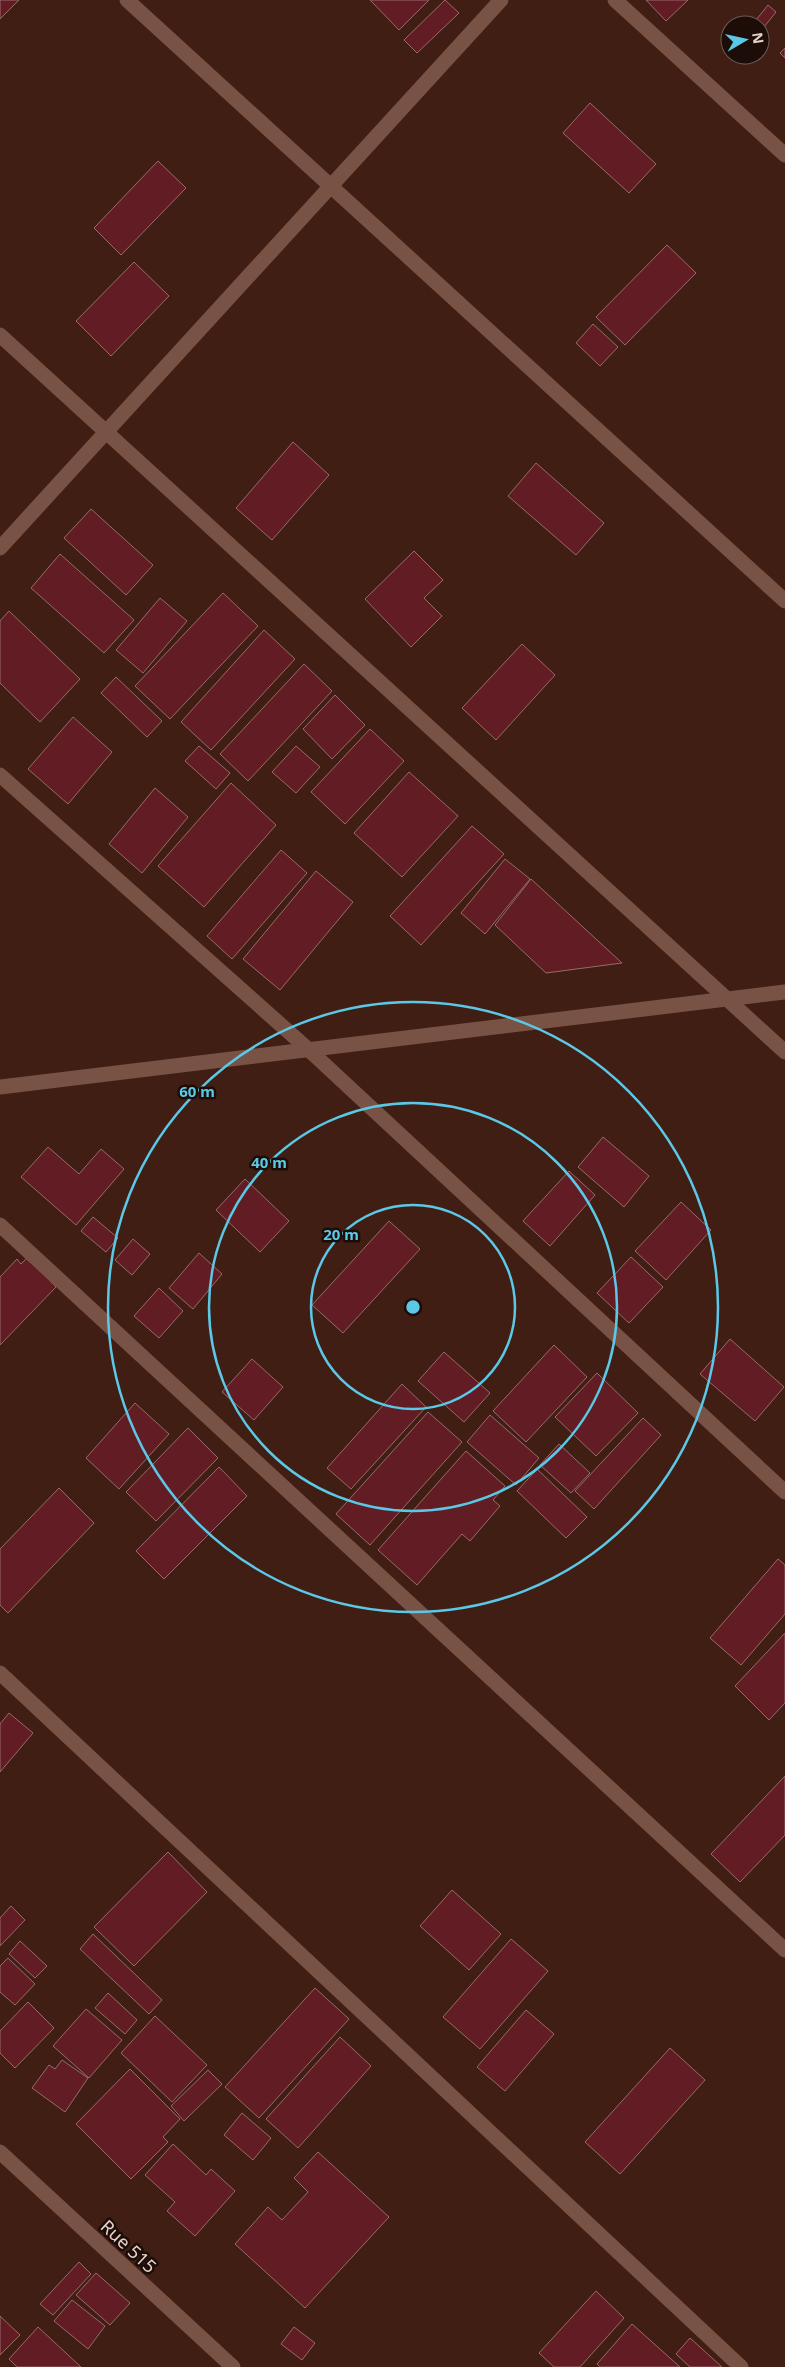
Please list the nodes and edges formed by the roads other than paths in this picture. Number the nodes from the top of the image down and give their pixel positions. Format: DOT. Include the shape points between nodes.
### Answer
graph roads {
  1 [pos="127,0"];
  2 [pos="501,0"];
  3 [pos="615,0"];
  4 [pos="785,155"];
  5 [pos="330,187"];
  6 [pos="0,335"];
  7 [pos="106,432"];
  8 [pos="0,548"];
  9 [pos="785,601"];
  10 [pos="0,775"];
  11 [pos="785,992"];
  12 [pos="728,999"];
  13 [pos="309,1050"];
  14 [pos="785,1052"];
  15 [pos="0,1087"];
  16 [pos="0,1225"];
  17 [pos="785,1492"];
  18 [pos="0,1673"];
  19 [pos="785,1950"];
  20 [pos="0,2152"];
  21 [pos="233,2367"];
  22 [pos="741,2367"];
  1 -- 5 [label="street"];
  2 -- 5 [label="street"];
  3 -- 4 [label="street"];
  5 -- 7 [label="street"];
  5 -- 9 [label="street"];
  6 -- 7 [label="street"];
  7 -- 8 [label="street"];
  7 -- 12 [label="street"];
  10 -- 13 [label="street"];
  11 -- 12 [label="street"];
  12 -- 13 [label="street"];
  12 -- 14 [label="street"];
  13 -- 15 [label="street"];
  13 -- 17 [label="street"];
  16 -- 19 [label="street"];
  18 -- 22 [label="street"];
  20 -- 21 [label="street, Rue 515"];
}
